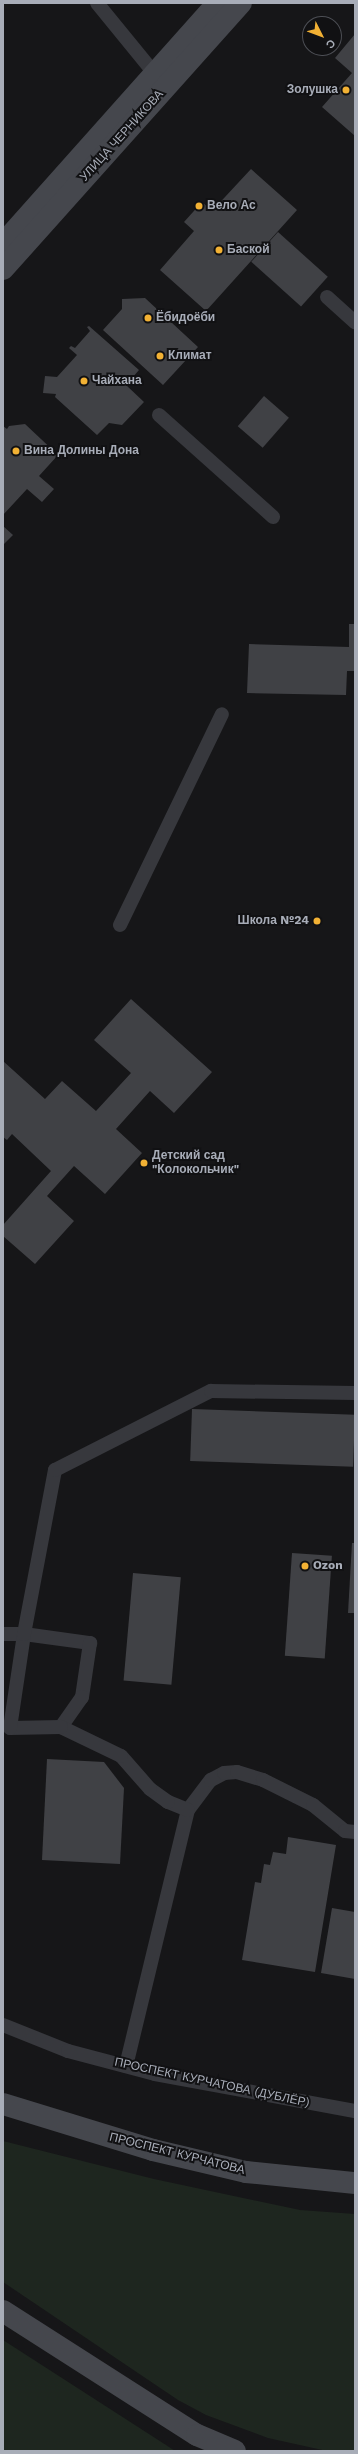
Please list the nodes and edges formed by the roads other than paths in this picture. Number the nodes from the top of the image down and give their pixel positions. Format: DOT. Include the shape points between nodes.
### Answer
graph roads {
  1 [pos="97,3"];
  2 [pos="218,3"];
  3 [pos="241,3"];
  4 [pos="155,74"];
  5 [pos="3,244"];
  6 [pos="3,269"];
  7 [pos="327,297"];
  8 [pos="355,322"];
  9 [pos="159,415"];
  10 [pos="273,517"];
  11 [pos="222,714"];
  12 [pos="120,925"];
  13 [pos="355,1393"];
  14 [pos="3,1634"];
  15 [pos="24,1634"];
  16 [pos="61,1727"];
  17 [pos="188,1810"];
  18 [pos="355,1832"];
  19 [pos="3,2025"];
  20 [pos="126,2066"];
  21 [pos="8,2109"];
  22 [pos="355,2111"];
  23 [pos="355,2183"];
  24 [pos="3,2311"];
  25 [pos="235,2451"];
  1 -- 4 [label="lane"];
  2 -- 4 [label="street, УЛИЦА ЧЕРНИКОВА"];
  3 -- 6 [label="street, УЛИЦА ЧЕРНИКОВА"];
  4 -- 5 [label="street, УЛИЦА ЧЕРНИКОВА"];
  7 -- 8 [label="lane"];
  9 -- 10 [label="lane"];
  11 -- 12 [label="lane"];
  13 -- 15 [label="lane" via="211,1391 55,1470"];
  14 -- 15 [label="lane"];
  15 -- 16 [label="lane" via="10,1728"];
  15 -- 16 [label="lane" via="90,1643 82,1696"];
  16 -- 17 [label="lane" via="121,1756 150,1789 168,1802"];
  17 -- 18 [label="lane" via="211,1780 224,1773 237,1772 263,1780 313,1805 345,1831"];
  17 -- 20 [label="lane"];
  19 -- 20 [label="lane, ПРОСПЕКТ КУРЧАТОВА (ДУБЛЁР)" via="68,2051"];
  20 -- 22 [label="lane, ПРОСПЕКТ КУРЧАТОВА (ДУБЛЁР)"];
  21 -- 23 [label="street, ПРОСПЕКТ КУРЧАТОВА" via="153,2150 246,2172"];
  24 -- 25 [label="street" via="197,2435"];
}
